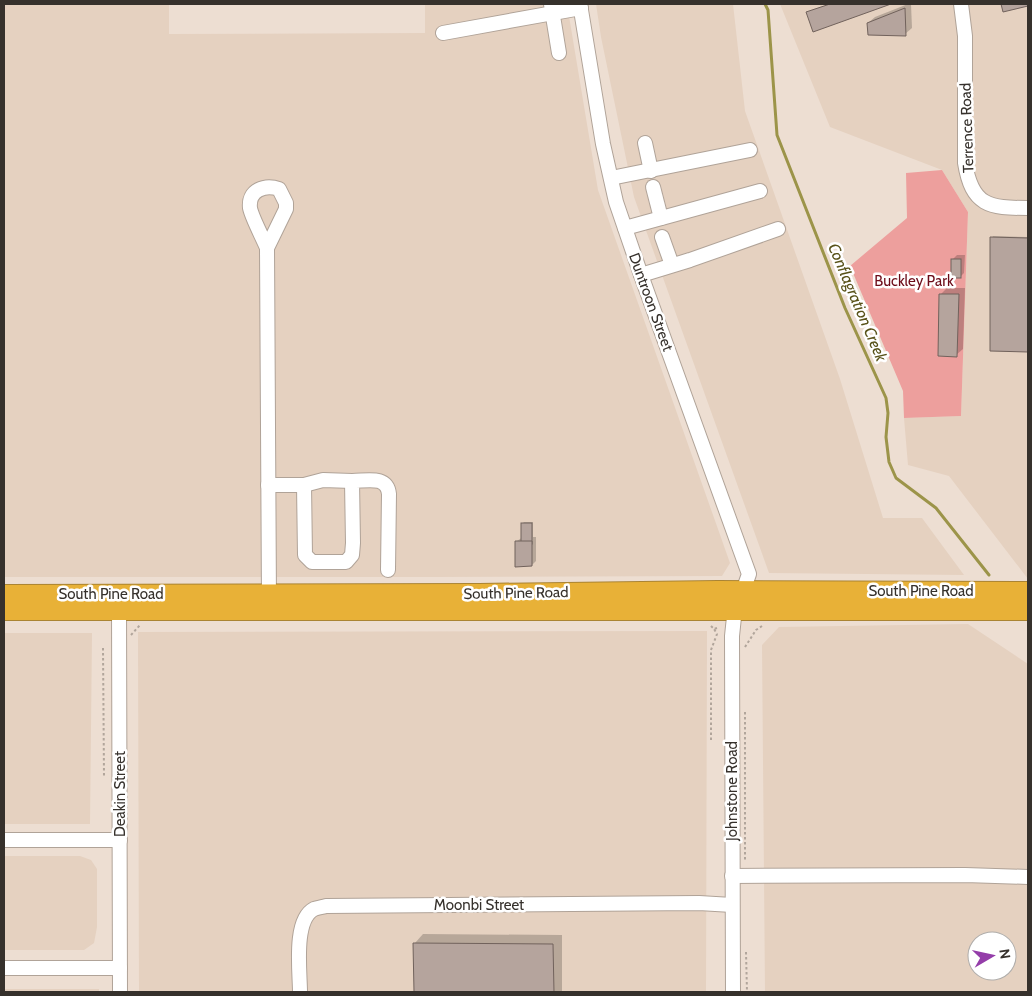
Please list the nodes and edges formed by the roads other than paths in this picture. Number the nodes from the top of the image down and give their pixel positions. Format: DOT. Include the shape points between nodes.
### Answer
graph roads {
  1 [pos="960,4"];
  2 [pos="581,6"];
  3 [pos="552,9"];
  4 [pos="443,33"];
  5 [pos="559,53"];
  6 [pos="645,143"];
  7 [pos="750,150"];
  8 [pos="651,171"];
  9 [pos="611,178"];
  10 [pos="653,187"];
  11 [pos="760,191"];
  12 [pos="1028,208"];
  13 [pos="661,218"];
  14 [pos="624,228"];
  15 [pos="778,230"];
  16 [pos="662,237"];
  17 [pos="267,248"];
  18 [pos="672,265"];
  19 [pos="641,275"];
  20 [pos="352,482"];
  21 [pos="268,485"];
  22 [pos="304,485"];
  23 [pos="388,570"];
  24 [pos="744,591"];
  25 [pos="1028,592"];
  26 [pos="4,595"];
  27 [pos="119,602"];
  28 [pos="269,602"];
  29 [pos="4,610"];
  30 [pos="736,610"];
  31 [pos="1028,610"];
  32 [pos="4,840"];
  33 [pos="120,840"];
  34 [pos="739,876"];
  35 [pos="1028,877"];
  36 [pos="732,905"];
  37 [pos="4,968"];
  38 [pos="120,968"];
  39 [pos="120,992"];
  40 [pos="300,992"];
  41 [pos="733,992"];
  1 -- 12 [label="street, Terrence Road" via="965,36 967,175 977,196 985,203 1005,208"];
  2 -- 3 [label="street"];
  2 -- 9 [label="street, Duntroon Street"];
  3 -- 4 [label="street"];
  3 -- 5 [label="street"];
  6 -- 8 [label="street"];
  7 -- 8 [label="street"];
  8 -- 9 [label="street"];
  9 -- 14 [label="street, Duntroon Street"];
  10 -- 13 [label="street"];
  11 -- 13 [label="street"];
  13 -- 14 [label="street"];
  14 -- 19 [label="street, Duntroon Street"];
  15 -- 18 [label="street"];
  16 -- 18 [label="street"];
  17 -- 21 [label="street"];
  18 -- 19 [label="street"];
  19 -- 24 [label="street, Duntroon Street" via="748,571"];
  20 -- 22 [label="street" via="322,480"];
  20 -- 22 [label="street" via="354,543 352,555 340,563 312,562 305,555"];
  20 -- 23 [label="street" via="379,481 388,487"];
  21 -- 22 [label="street"];
  21 -- 28 [label="street"];
  24 -- 25 [label="highway, South Pine Road"];
  24 -- 28 [label="highway, South Pine Road" via="478,594"];
  24 -- 30 [label="street, Johnstone Road"];
  26 -- 27 [label="highway, South Pine Road"];
  27 -- 28 [label="highway, South Pine Road"];
  27 -- 29 [label="highway, South Pine Road"];
  27 -- 33 [label="street, Deakin Street"];
  28 -- 30 [label="highway, South Pine Road"];
  30 -- 31 [label="highway, South Pine Road"];
  30 -- 34 [label="street, Johnstone Road" via="732,636"];
  32 -- 33 [label="street"];
  33 -- 38 [label="street, Deakin Street"];
  34 -- 35 [label="street"];
  34 -- 36 [label="street, Johnstone Road"];
  36 -- 40 [label="street, Moonbi Street" via="326,906 314,909 307,916 300,932"];
  36 -- 41 [label="street, Johnstone Road"];
  37 -- 38 [label="street"];
  38 -- 39 [label="street, Deakin Street"];
}
